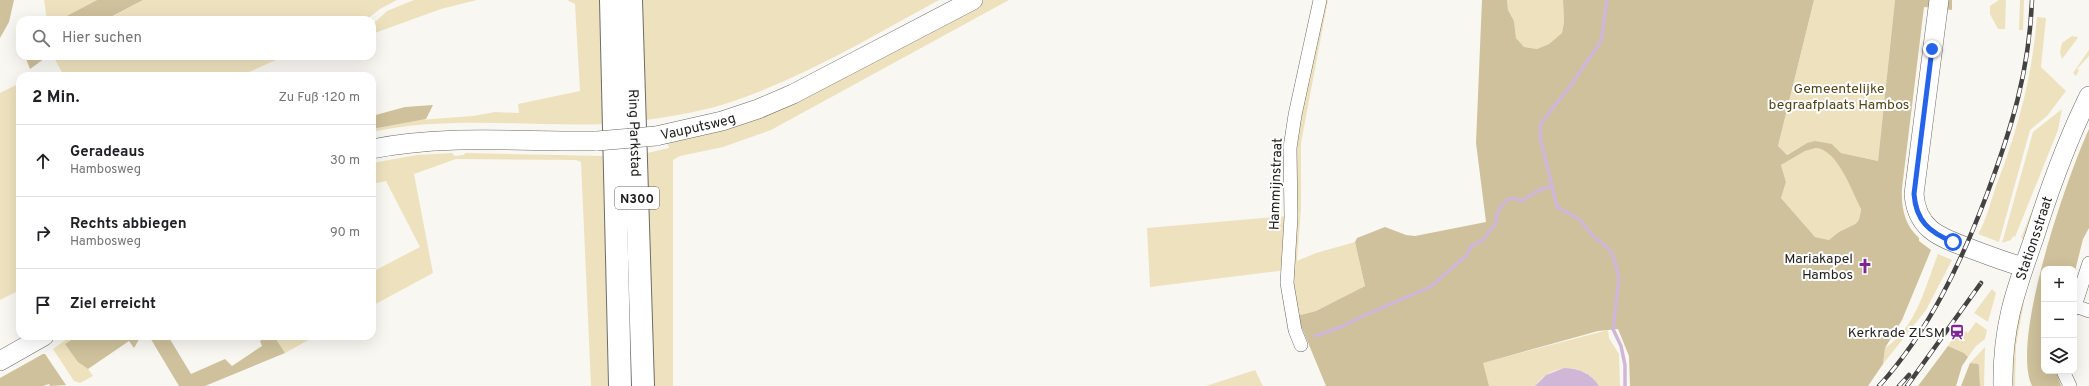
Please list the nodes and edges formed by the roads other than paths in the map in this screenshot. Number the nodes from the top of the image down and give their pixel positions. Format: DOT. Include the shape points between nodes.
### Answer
graph roads {
  1 [pos="611,0"];
  2 [pos="631,0"];
  3 [pos="973,0"];
  4 [pos="1320,0"];
  5 [pos="1939,0"];
  6 [pos="2089,96"];
  7 [pos="376,148"];
  8 [pos="2089,263"];
  9 [pos="2023,267"];
  10 [pos="2076,302"];
  11 [pos="2077,309"];
  12 [pos="2089,311"];
  13 [pos="37,340"];
  14 [pos="1301,345"];
  15 [pos="1,360"];
  16 [pos="2064,374"];
  17 [pos="620,386"];
  18 [pos="643,386"];
  19 [pos="2003,386"];
  20 [pos="2070,386"];
  1 -- 17 [label="highway, Ring Parkstad / N300"];
  2 -- 18 [label="highway, Ring Parkstad / N300"];
  3 -- 7 [label="street, Vauputsweg, bridge" via="793,94 722,122 656,136 597,141 443,140"];
  4 -- 14 [label="street, Hammijnstraat" via="1290,148 1291,217 1287,283 1295,330"];
  5 -- 9 [label="street" via="1914,194 1917,213 1928,228 1941,237"];
  6 -- 9 [label="street, Stationsstraat" via="2062,155"];
  8 -- 10 [label="street"];
  9 -- 19 [label="street, Stationsstraat" via="2005,332"];
  11 -- 12 [label="street"];
  13 -- 15 [label="street"];
  16 -- 20 [label="street"];
}
